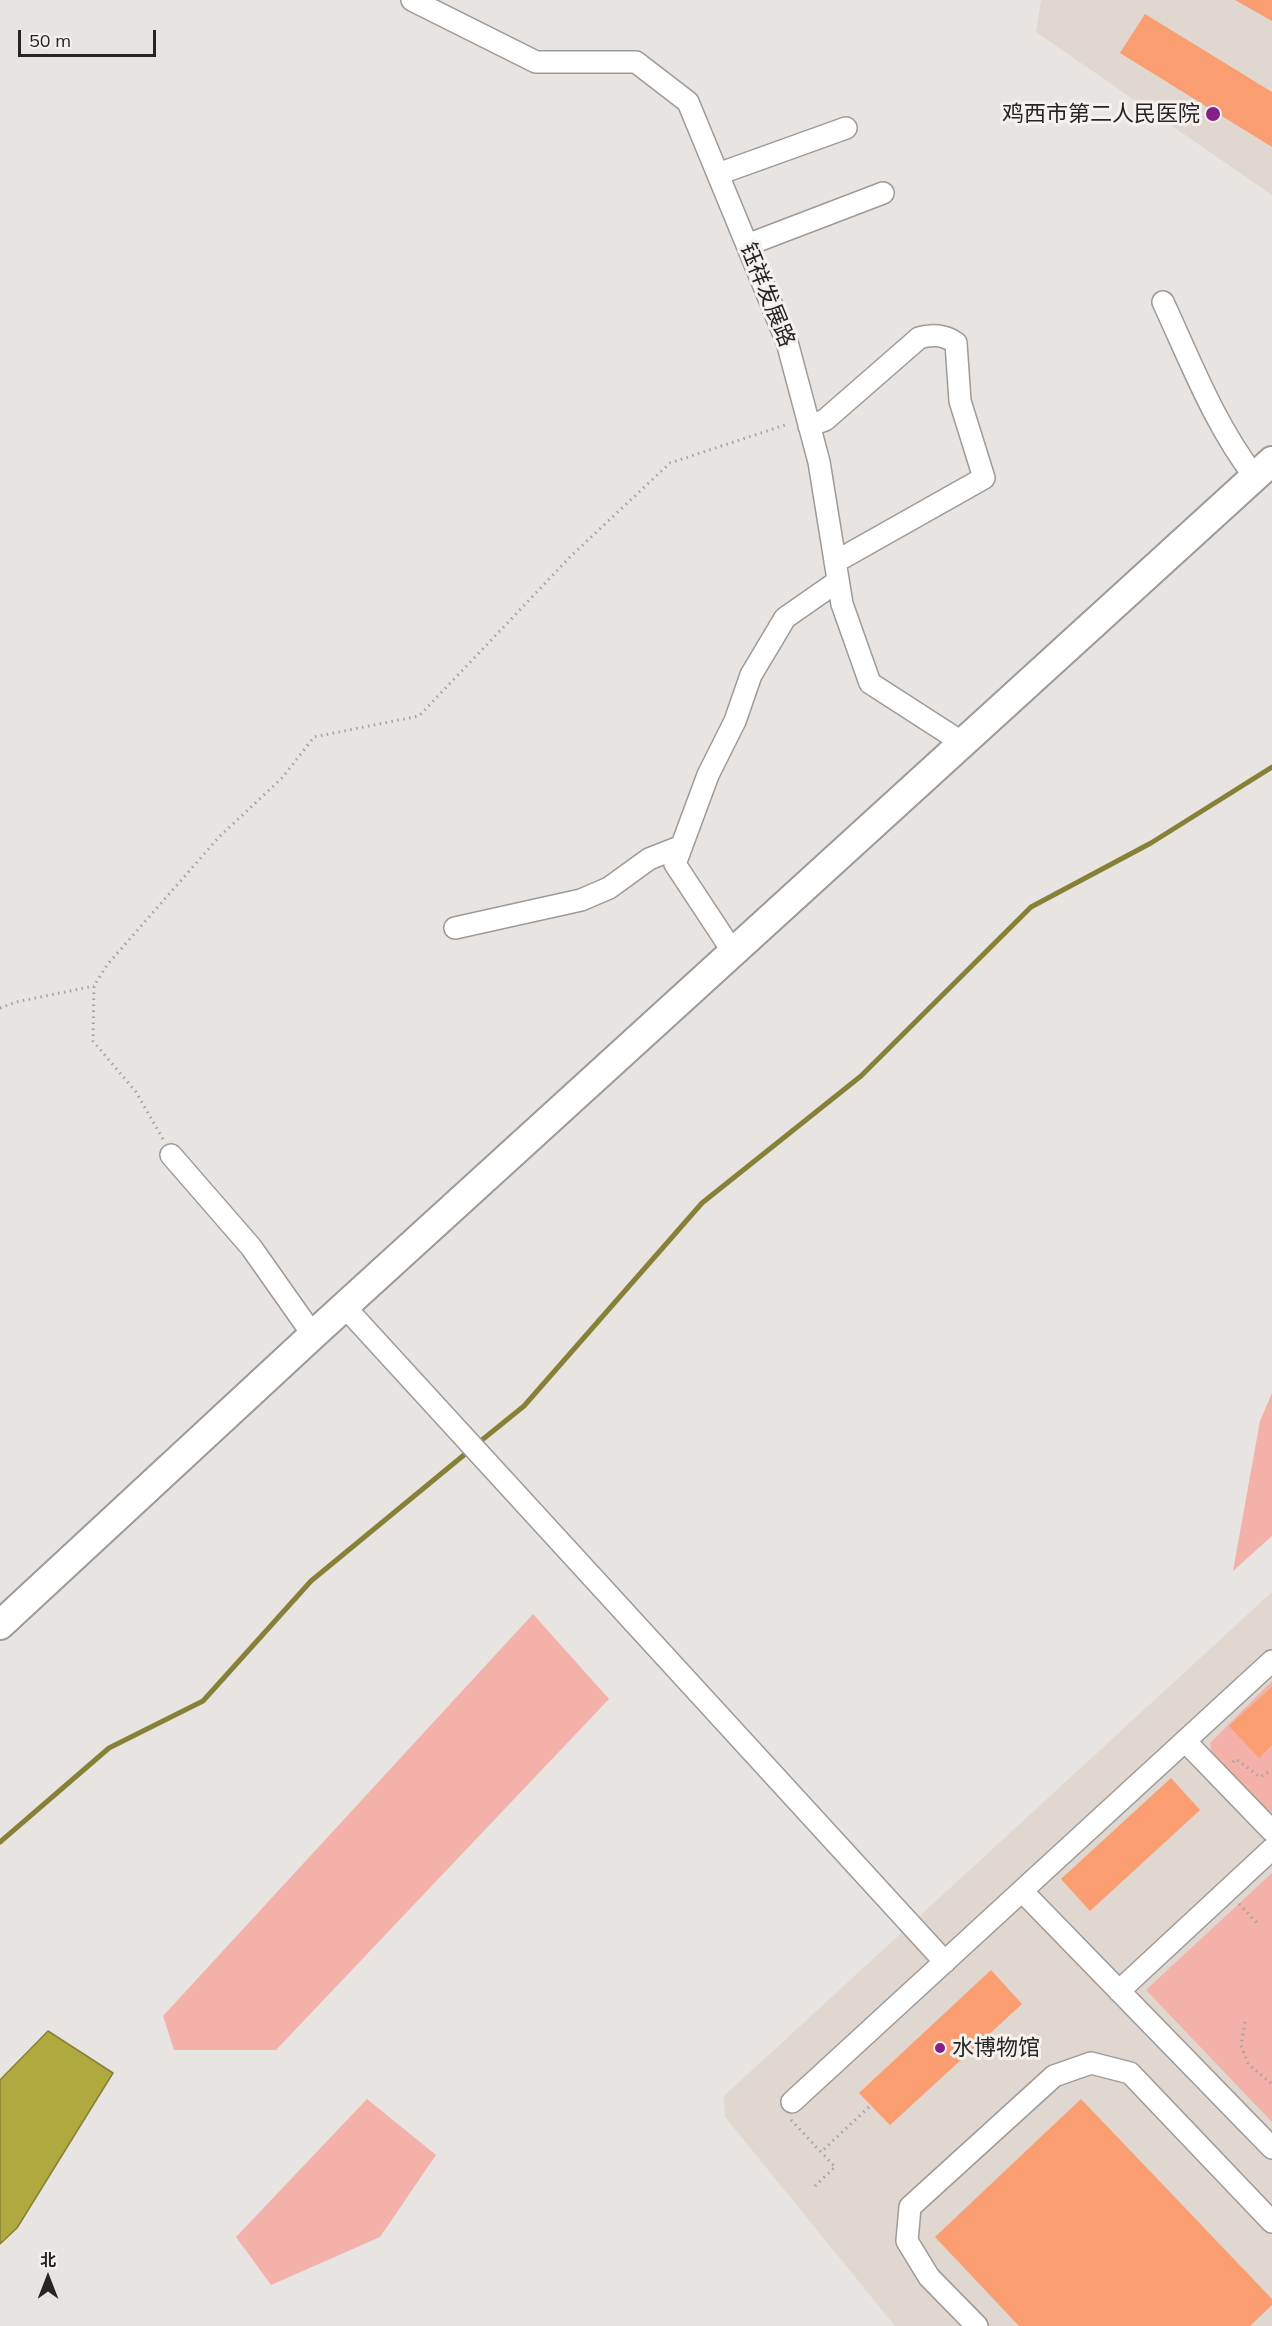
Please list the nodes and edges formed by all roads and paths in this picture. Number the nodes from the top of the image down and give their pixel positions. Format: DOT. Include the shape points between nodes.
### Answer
graph roads {
  1 [pos="412,0"];
  2 [pos="846,128"];
  3 [pos="718,174"];
  4 [pos="883,193"];
  5 [pos="747,245"];
  6 [pos="1163,302"];
  7 [pos="808,421"];
  8 [pos="1264,469"];
  9 [pos="837,571"];
  10 [pos="963,743"];
  11 [pos="682,846"];
  12 [pos="455,928"];
  13 [pos="733,952"];
  14 [pos="94,986"];
  15 [pos="0,1008"];
  16 [pos="171,1155"];
  17 [pos="344,1306"];
  18 [pos="313,1335"];
  19 [pos="0,1625"];
  20 [pos="1272,1661"];
  21 [pos="1185,1741"];
  22 [pos="1272,1770"];
  23 [pos="1218,1775"];
  24 [pos="1272,1831"];
  25 [pos="1272,1849"];
  26 [pos="1022,1891"];
  27 [pos="1227,1891"];
  28 [pos="1258,1924"];
  29 [pos="945,1962"];
  30 [pos="1119,1991"];
  31 [pos="1245,2022"];
  32 [pos="1272,2084"];
  33 [pos="792,2102"];
  34 [pos="871,2105"];
  35 [pos="1272,2148"];
  36 [pos="821,2152"];
  37 [pos="815,2186"];
  38 [pos="1272,2222"];
  39 [pos="977,2326"];
  1 -- 3 [label="street, 钰祥发展路" via="536,62 636,62 688,102"];
  2 -- 3 [label="street"];
  3 -- 5 [label="street, 钰祥发展路"];
  4 -- 5 [label="street"];
  5 -- 7 [label="street, 钰祥发展路" via="788,342"];
  6 -- 8 [label="street" via="1242,461"];
  7 -- 9 [label="street, 钰祥发展路" via="819,462"];
  7 -- 9 [label="street" via="825,420 919,338 928,335 956,343 960,401 984,478"];
  7 -- 14 [label="path" via="670,463 571,556 419,716 314,737 283,777 219,837 107,965"];
  8 -- 10 [label="street"];
  9 -- 10 [label="street, 钰祥发展路" via="842,604 870,682"];
  9 -- 11 [label="street" via="785,618 752,675"];
  10 -- 13 [label="street"];
  11 -- 12 [label="street" via="649,859 609,888 581,900"];
  11 -- 13 [label="street" via="675,864"];
  13 -- 17 [label="street"];
  14 -- 15 [label="path"];
  14 -- 16 [label="path" via="93,1041 136,1092"];
  16 -- 18 [label="street" via="251,1247"];
  17 -- 18 [label="street"];
  17 -- 29 [label="street"];
  18 -- 19 [label="street"];
  20 -- 21 [label="street"];
  21 -- 23 [label="street"];
  21 -- 26 [label="street"];
  22 -- 23 [label="path" via="1260,1777 1236,1759"];
  23 -- 24 [label="street"];
  25 -- 27 [label="street"];
  26 -- 29 [label="street"];
  26 -- 30 [label="street"];
  27 -- 28 [label="path"];
  27 -- 30 [label="street"];
  29 -- 33 [label="street"];
  30 -- 35 [label="street"];
  31 -- 32 [label="path" via="1240,2045 1248,2064"];
  33 -- 36 [label="path" via="790,2120"];
  34 -- 36 [label="path"];
  36 -- 37 [label="path" via="835,2166"];
  38 -- 39 [label="street" via="1130,2073 1091,2063 1054,2076 910,2207 907,2241 929,2277"];
}
